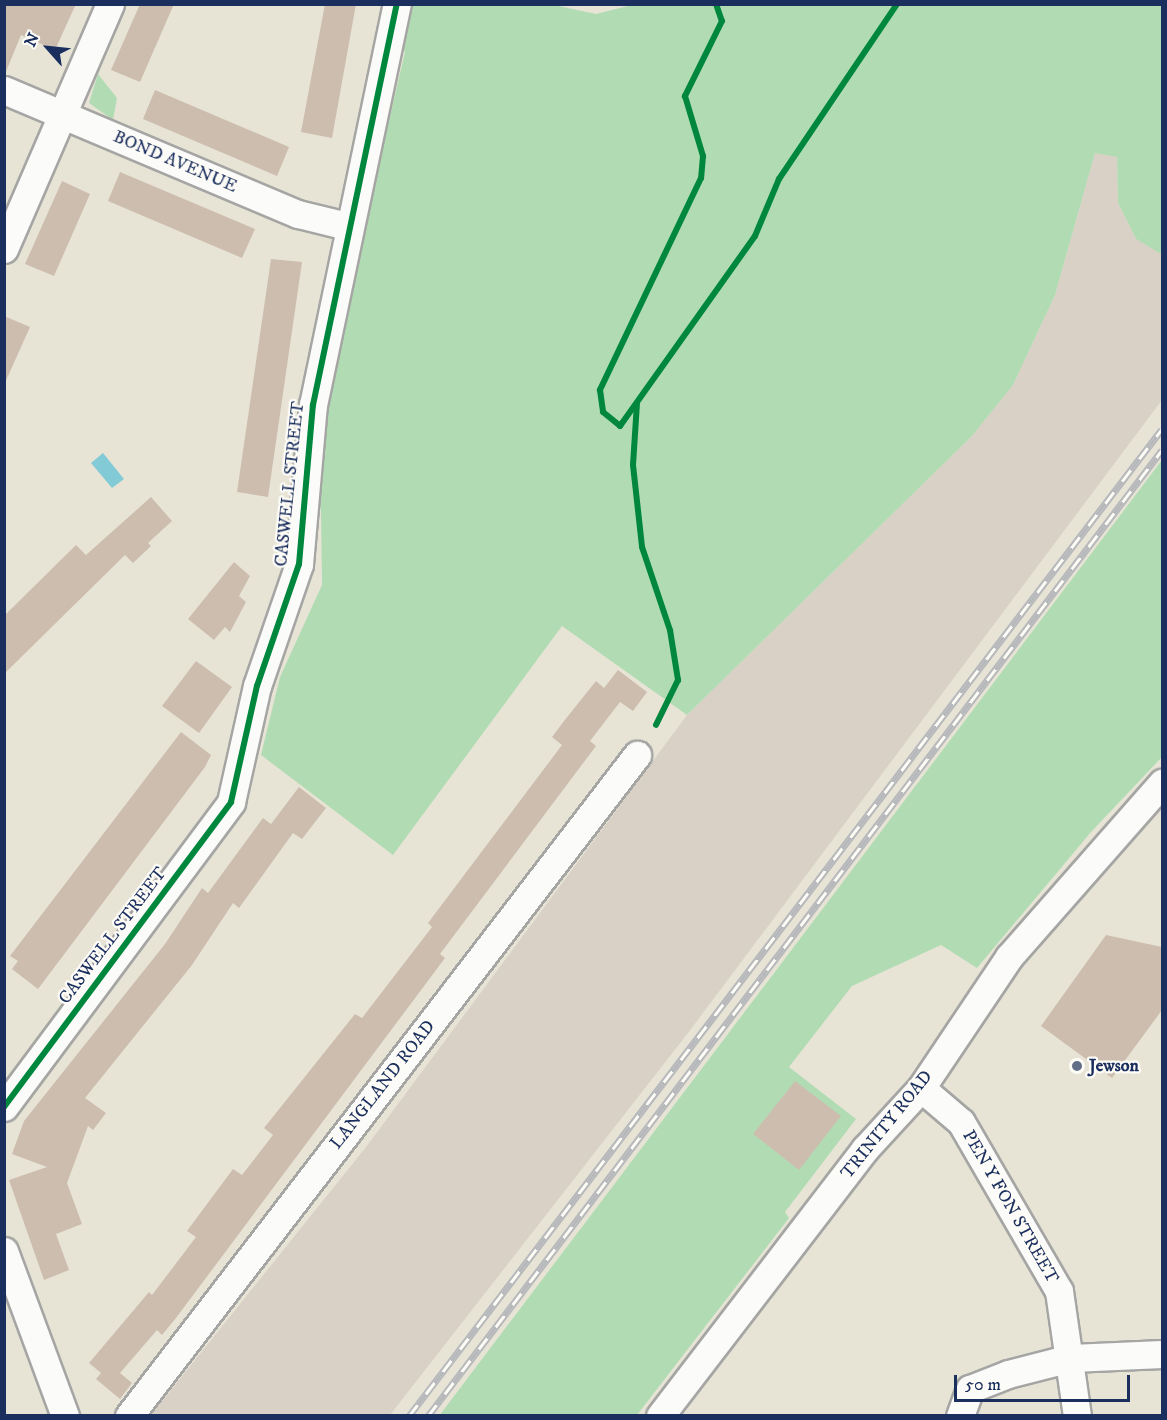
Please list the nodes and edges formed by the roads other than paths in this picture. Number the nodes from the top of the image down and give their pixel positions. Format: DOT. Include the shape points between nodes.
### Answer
graph roads {
  1 [pos="110,4"];
  2 [pos="397,4"];
  3 [pos="4,90"];
  4 [pos="62,114"];
  5 [pos="347,226"];
  6 [pos="4,249"];
  7 [pos="637,755"];
  8 [pos="1162,783"];
  9 [pos="921,1088"];
  10 [pos="4,1107"];
  11 [pos="4,1251"];
  12 [pos="15,1312"];
  13 [pos="1162,1354"];
  14 [pos="1071,1358"];
  15 [pos="65,1416"];
  16 [pos="129,1416"];
  17 [pos="660,1416"];
  18 [pos="960,1416"];
  19 [pos="1077,1416"];
  1 -- 4 [label="street"];
  2 -- 5 [label="street, CASWELL STREET"];
  3 -- 4 [label="street, BOND AVENUE"];
  4 -- 5 [label="street, BOND AVENUE" via="298,214"];
  4 -- 6 [label="street"];
  5 -- 10 [label="street, CASWELL STREET" via="313,405 299,564 257,686 231,802"];
  7 -- 16 [label="street, LANGLAND ROAD"];
  8 -- 9 [label="street, TRINITY ROAD" via="1009,957"];
  9 -- 14 [label="street, PEN Y FON STREET" via="961,1122 1059,1291"];
  9 -- 17 [label="street, TRINITY ROAD" via="865,1149"];
  11 -- 12 [label="street"];
  12 -- 15 [label="street"];
  13 -- 14 [label="street"];
  14 -- 18 [label="street" via="970,1389"];
  14 -- 19 [label="street, PEN Y FON STREET"];
}
